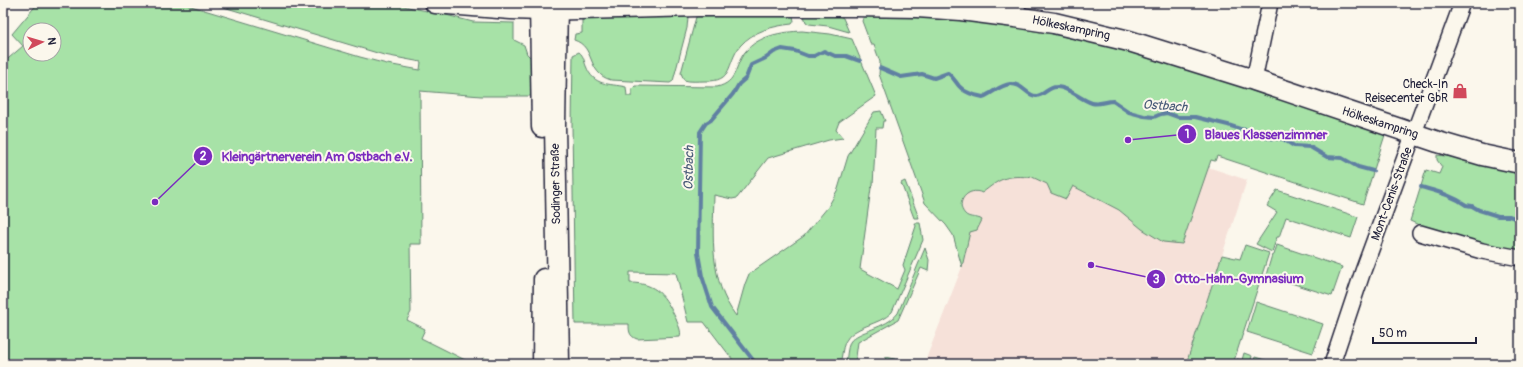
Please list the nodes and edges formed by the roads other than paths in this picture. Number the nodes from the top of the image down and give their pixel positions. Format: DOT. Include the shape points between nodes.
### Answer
graph roads {
  1 [pos="435,3"];
  2 [pos="1270,3"];
  3 [pos="1462,3"];
  4 [pos="548,6"];
  5 [pos="1017,10"];
  6 [pos="1254,80"];
  7 [pos="1414,134"];
  8 [pos="1520,163"];
  9 [pos="1420,234"];
  10 [pos="1520,258"];
  11 [pos="543,364"];
  12 [pos="560,364"];
  13 [pos="1332,364"];
  1 -- 4 [label="main road, Hölkeskampring" via="511,10"];
  2 -- 6 [label="street"];
  3 -- 7 [label="street, Mont-Cenis-Straße"];
  4 -- 5 [label="main road, Hölkeskampring" via="735,5"];
  4 -- 11 [label="main road, Sodinger Straße"];
  4 -- 12 [label="main road, Sodinger Straße" via="555,125"];
  5 -- 6 [label="main road, Hölkeskampring" via="1054,23 1129,40"];
  6 -- 7 [label="main road, Hölkeskampring"];
  7 -- 8 [label="main road, Hölkeskampring" via="1482,155"];
  7 -- 13 [label="street, Mont-Cenis-Straße" via="1363,271"];
  9 -- 10 [label="street" via="1482,251"];
}
